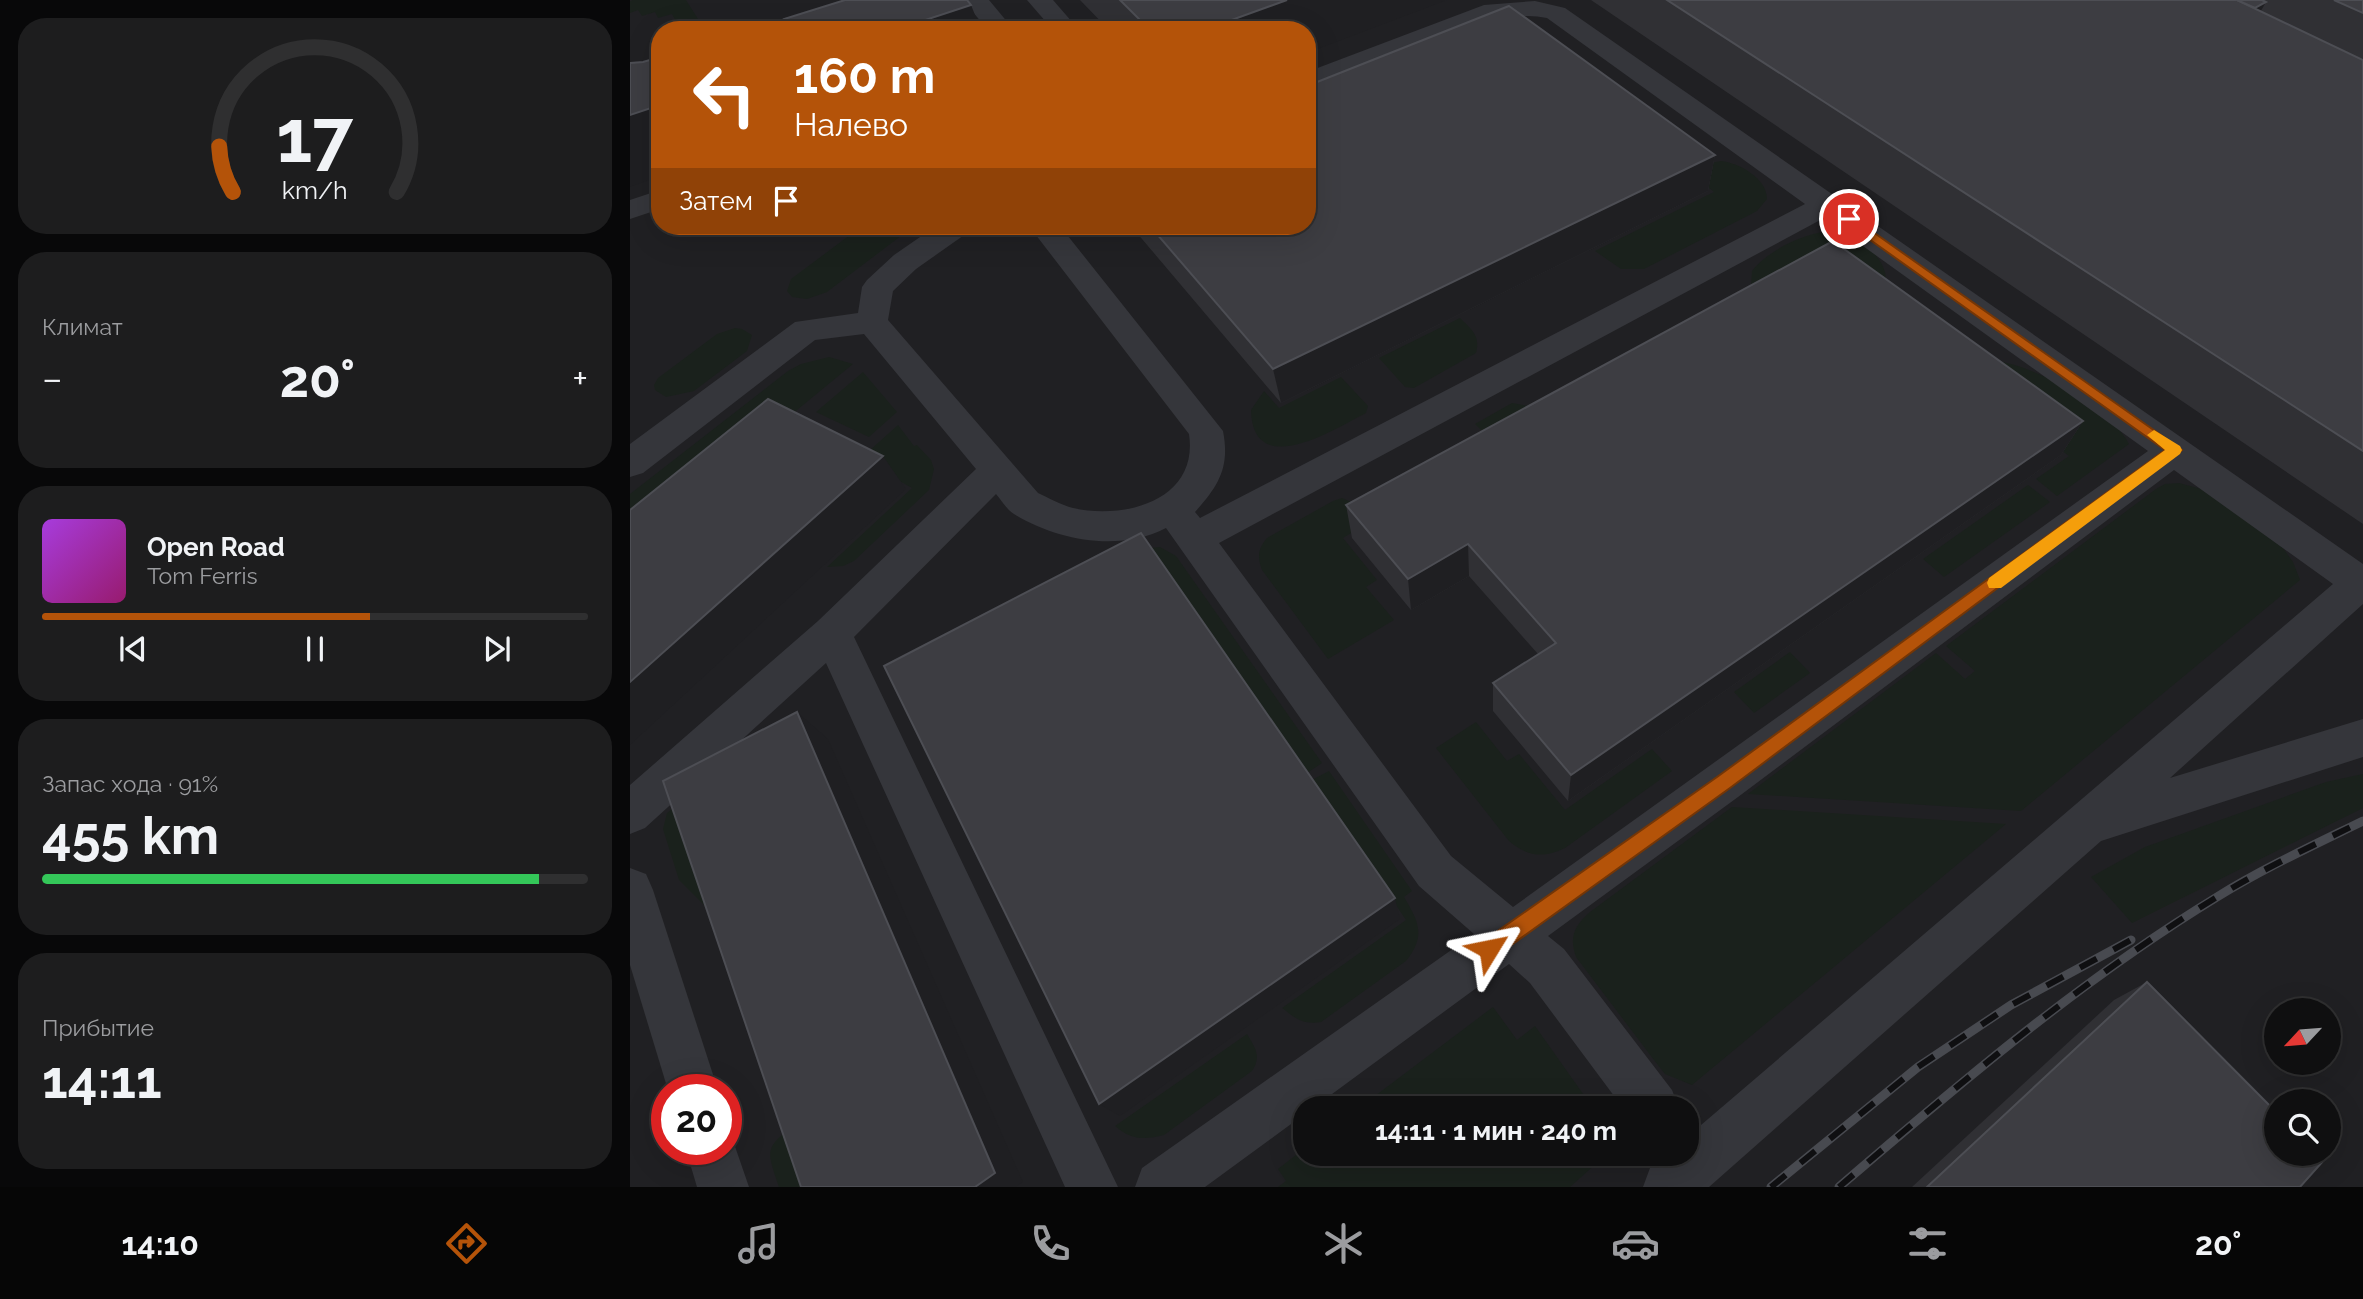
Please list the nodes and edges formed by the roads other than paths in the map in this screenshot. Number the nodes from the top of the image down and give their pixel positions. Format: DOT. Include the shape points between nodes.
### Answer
graph roads {
  1 [pos="1039,0"];
  2 [pos="1510,4"];
  3 [pos="915,21"];
  4 [pos="994,21"];
  5 [pos="1059,21"];
  6 [pos="1346,66"];
  7 [pos="1316,78"];
  8 [pos="1372,87"];
  9 [pos="651,202"];
  10 [pos="1828,204"];
  11 [pos="630,210"];
  12 [pos="943,235"];
  13 [pos="1051,235"];
  14 [pos="872,322"];
  15 [pos="2175,450"];
  16 [pos="630,463"];
  17 [pos="997,471"];
  18 [pos="1183,523"];
  19 [pos="2362,584"];
  20 [pos="832,633"];
  21 [pos="2363,737"];
  22 [pos="630,813"];
  23 [pos="2087,825"];
  24 [pos="630,890"];
  25 [pos="1511,934"];
  26 [pos="688,1074"];
  27 [pos="1645,1096"];
  28 [pos="716,1165"];
  29 [pos="1684,1167"];
  30 [pos="723,1187"];
  31 [pos="1092,1187"];
  32 [pos="1161,1187"];
  1 -- 5 [label="lane"];
  2 -- 6 [label="lane"];
  2 -- 10 [label="lane" via="1556,12"];
  3 -- 4 [label="lane" via="977,1"];
  6 -- 7 [label="lane"];
  6 -- 8 [label="lane"];
  9 -- 11 [label="lane"];
  10 -- 15 [label="lane"];
  10 -- 18 [label="lane"];
  12 -- 14 [label="lane" via="878,287"];
  13 -- 18 [label="lane" via="1206,431 1209,449 1202,480 1182,502"];
  14 -- 16 [label="lane" via="806,330"];
  14 -- 17 [label="lane"];
  15 -- 19 [label="lane"];
  15 -- 25 [label="lane"];
  17 -- 18 [label="lane" via="1025,503 1067,522 1108,527"];
  17 -- 20 [label="lane"];
  18 -- 25 [label="lane" via="1435,871"];
  19 -- 23 [label="lane"];
  20 -- 22 [label="lane" via="740,736"];
  20 -- 31 [label="lane"];
  21 -- 23 [label="lane"];
  23 -- 29 [label="lane"];
  24 -- 26 [label="lane"];
  25 -- 27 [label="lane" via="1547,966"];
  25 -- 32 [label="lane"];
  28 -- 30 [label="lane"];
}
